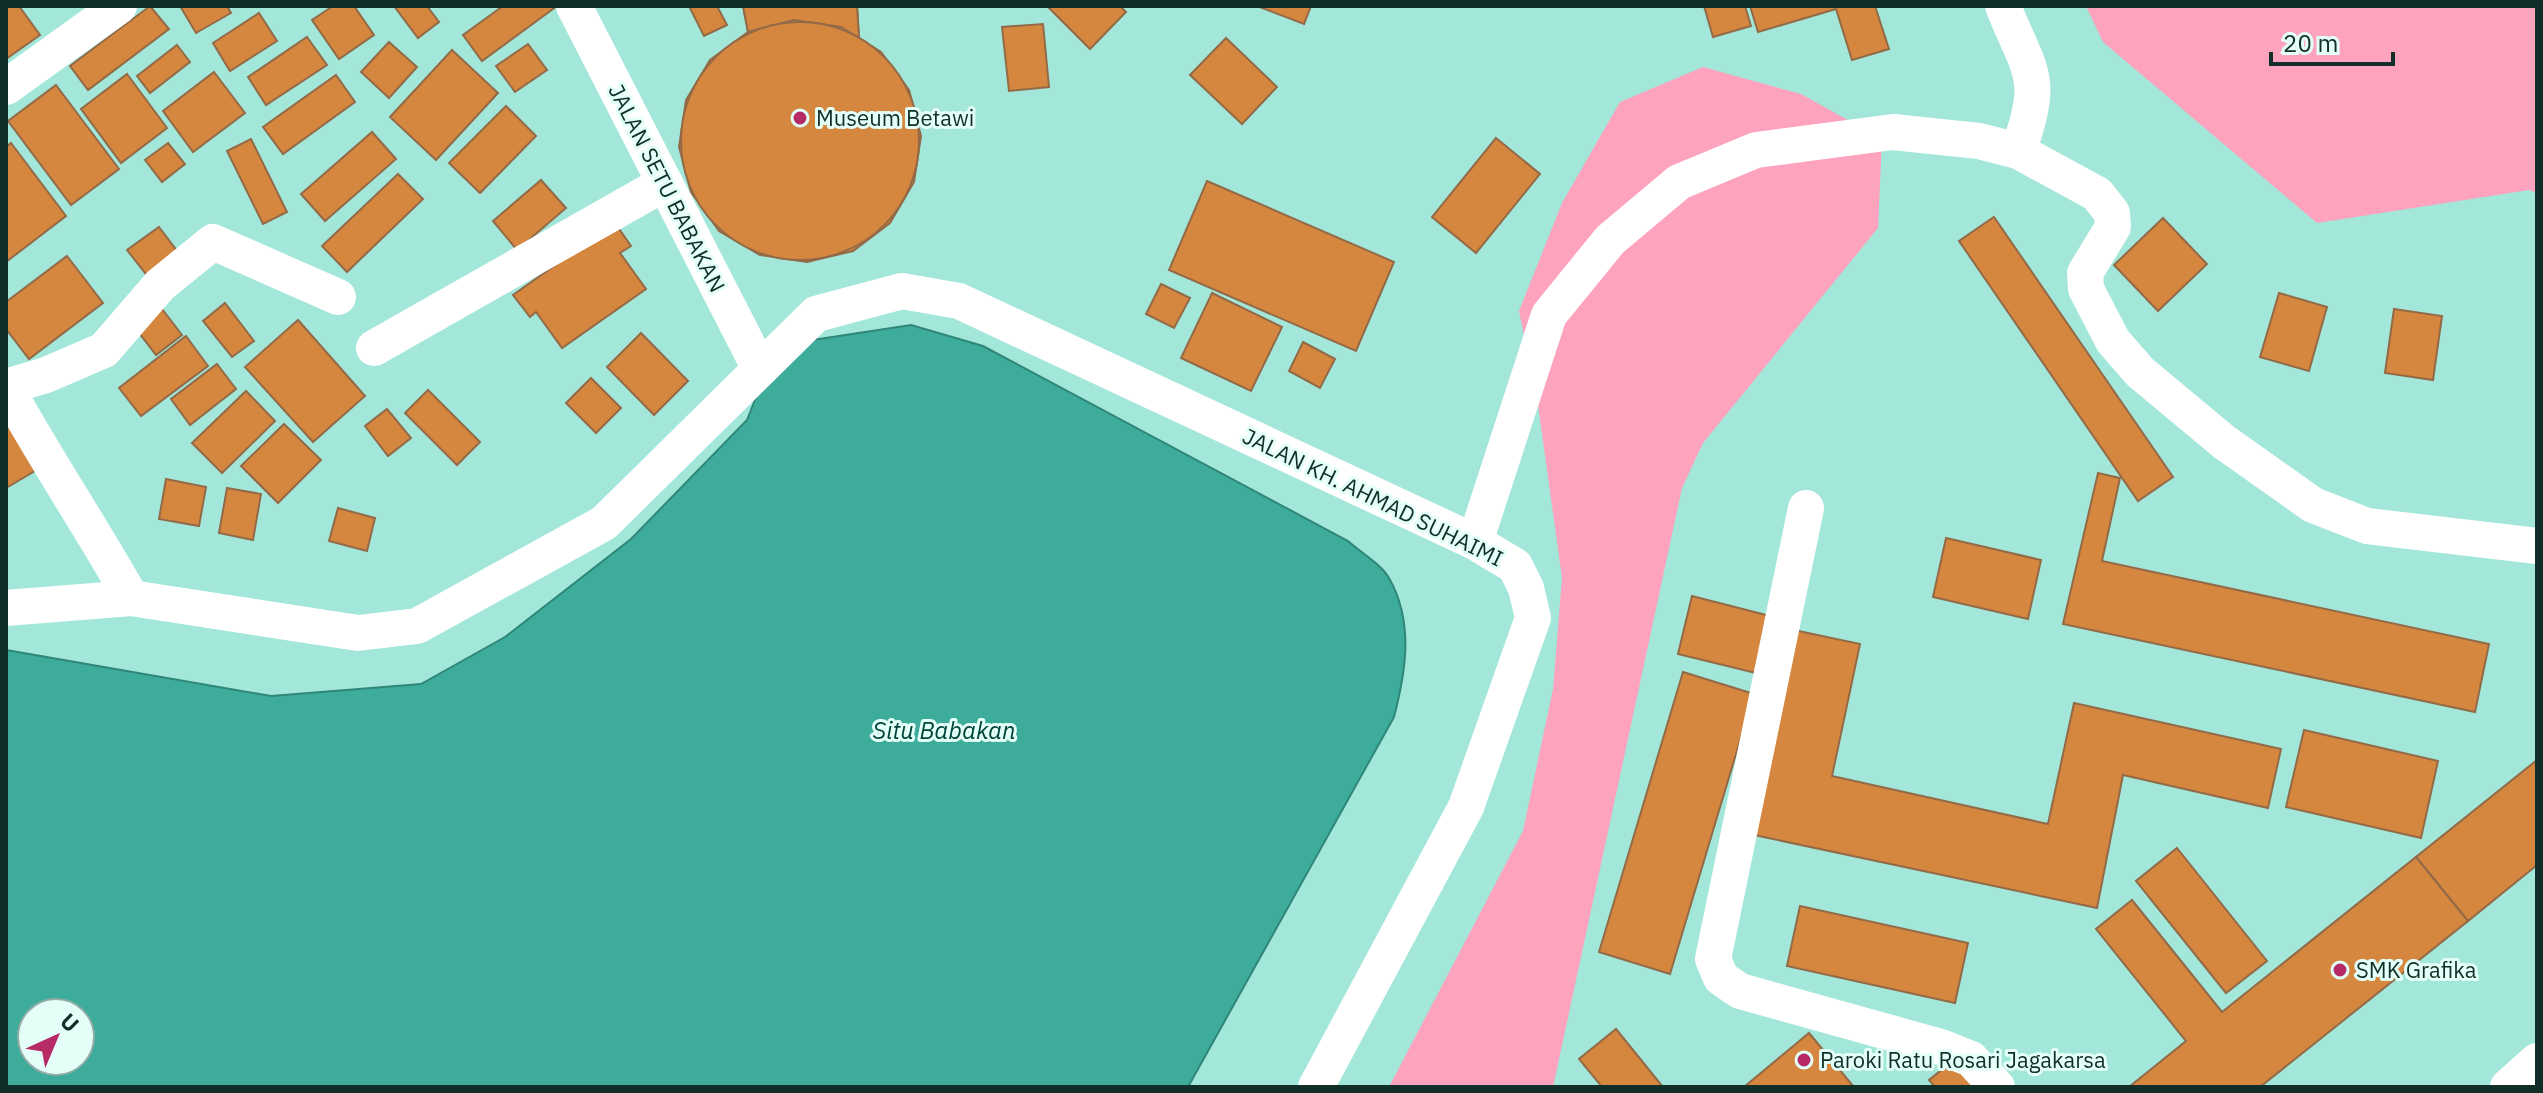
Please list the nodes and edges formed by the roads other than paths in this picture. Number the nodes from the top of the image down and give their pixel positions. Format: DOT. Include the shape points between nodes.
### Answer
graph roads {
  1 [pos="119,6"];
  2 [pos="574,6"];
  3 [pos="2003,6"];
  4 [pos="6,87"];
  5 [pos="2022,139"];
  6 [pos="665,183"];
  7 [pos="338,297"];
  8 [pos="374,348"];
  9 [pos="760,369"];
  10 [pos="6,387"];
  11 [pos="1806,508"];
  12 [pos="1475,542"];
  13 [pos="2537,546"];
  14 [pos="131,598"];
  15 [pos="6,608"];
  16 [pos="2537,1061"];
  17 [pos="1316,1087"];
  18 [pos="1997,1087"];
  19 [pos="2508,1087"];
  1 -- 4 [label="street"];
  2 -- 6 [label="street, JALAN SETU BABAKAN"];
  3 -- 5 [label="street" via="2031,66 2034,103"];
  5 -- 12 [label="street" via="1979,141 1893,132 1756,150 1679,182 1610,240 1549,315"];
  5 -- 13 [label="street" via="2097,194 2112,213 2113,227 2085,273 2092,307 2113,341 2140,372 2224,442 2313,505 2367,526"];
  6 -- 8 [label="street"];
  6 -- 9 [label="street, JALAN SETU BABAKAN"];
  7 -- 10 [label="street" via="213,242 160,285 104,350"];
  9 -- 12 [label="street, JALAN KH. AHMAD SUHAIMI" via="816,314 902,291 959,301"];
  9 -- 14 [label="street, JALAN KH. AHMAD SUHAIMI" via="604,523 417,626 358,633"];
  10 -- 14 [label="street"];
  11 -- 18 [label="street" via="1713,959 1721,978 1740,991 1941,1047 1971,1059"];
  12 -- 17 [label="street, JALAN KH. AHMAD SUHAIMI" via="1515,566 1533,618 1466,807"];
  14 -- 15 [label="street, JALAN KH. AHMAD SUHAIMI"];
  16 -- 19 [label="street"];
}
